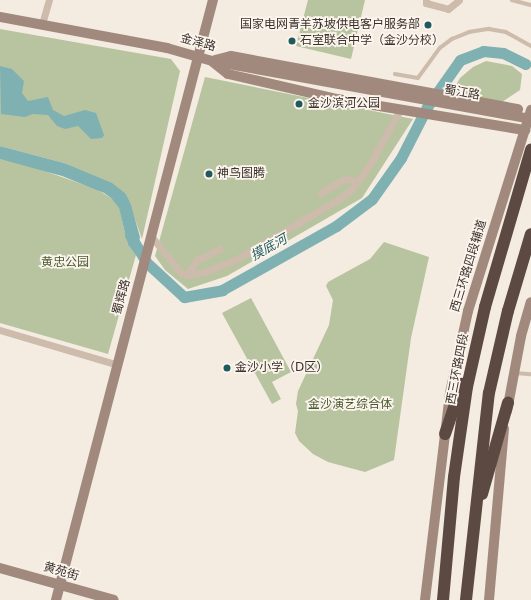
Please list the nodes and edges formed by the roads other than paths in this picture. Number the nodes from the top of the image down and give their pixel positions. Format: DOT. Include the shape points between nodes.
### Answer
graph roads {
  1 [pos="49,0"];
  2 [pos="213,0"];
  3 [pos="426,0"];
  4 [pos="459,0"];
  5 [pos="512,0"];
  6 [pos="531,5"];
  7 [pos="0,16"];
  8 [pos="42,24"];
  9 [pos="531,46"];
  10 [pos="198,57"];
  11 [pos="212,61"];
  12 [pos="395,74"];
  13 [pos="389,92"];
  14 [pos="405,111"];
  15 [pos="531,114"];
  16 [pos="525,130"];
  17 [pos="531,150"];
  18 [pos="358,182"];
  19 [pos="321,193"];
  20 [pos="531,234"];
  21 [pos="151,236"];
  22 [pos="220,249"];
  23 [pos="187,275"];
  24 [pos="531,302"];
  25 [pos="0,330"];
  26 [pos="478,337"];
  27 [pos="118,365"];
  28 [pos="514,373"];
  29 [pos="531,374"];
  30 [pos="508,403"];
  31 [pos="445,434"];
  32 [pos="473,526"];
  33 [pos="0,568"];
  34 [pos="58,585"];
  35 [pos="56,600"];
  36 [pos="114,600"];
  37 [pos="425,600"];
  38 [pos="443,600"];
  39 [pos="466,600"];
  40 [pos="489,600"];
  1 -- 8 [label="street"];
  2 -- 10 [label="street, 蜀辉路"];
  3 -- 4 [label="street" via="426,3 448,9"];
  5 -- 6 [label="lane"];
  7 -- 8 [label="street, 金泽路"];
  8 -- 10 [label="street, 金泽路" via="167,48"];
  9 -- 12 [label="lane" via="506,32 489,29 468,32 440,48 418,78"];
  10 -- 11 [label="street, 金泽路"];
  10 -- 21 [label="street, 蜀辉路"];
  11 -- 13 [label="street, 金泽路"];
  11 -- 14 [label="street" via="228,74"];
  11 -- 15 [label="street" via="231,56 452,96"];
  13 -- 15 [label="street, 蜀江路"];
  14 -- 16 [label="street"];
  14 -- 18 [label="street"];
  15 -- 16 [label="street, 西三环路四段辅道"];
  16 -- 31 [label="street, 西三环路四段辅道" via="468,311 450,393"];
  17 -- 26 [label="highway, 西三环路四段"];
  18 -- 19 [label="street" via="348,178"];
  18 -- 23 [label="street" via="339,199 235,260 204,272"];
  20 -- 32 [label="highway" via="508,311 489,393"];
  21 -- 23 [label="street" via="181,273"];
  21 -- 27 [label="street, 蜀辉路"];
  22 -- 23 [label="street" via="197,260"];
  24 -- 28 [label="street"];
  25 -- 27 [label="street"];
  26 -- 31 [label="highway"];
  26 -- 38 [label="highway, 西三环路四段" via="467,387 454,478"];
  27 -- 34 [label="street, 蜀辉路"];
  28 -- 29 [label="lane"];
  28 -- 30 [label="street"];
  30 -- 32 [label="highway"];
  30 -- 40 [label="street"];
  31 -- 37 [label="street, 西三环路四段辅道"];
  32 -- 39 [label="highway"];
  33 -- 34 [label="street, 黄苑街"];
  34 -- 35 [label="street, 蜀辉路"];
  34 -- 36 [label="street, 黄苑街"];
}
